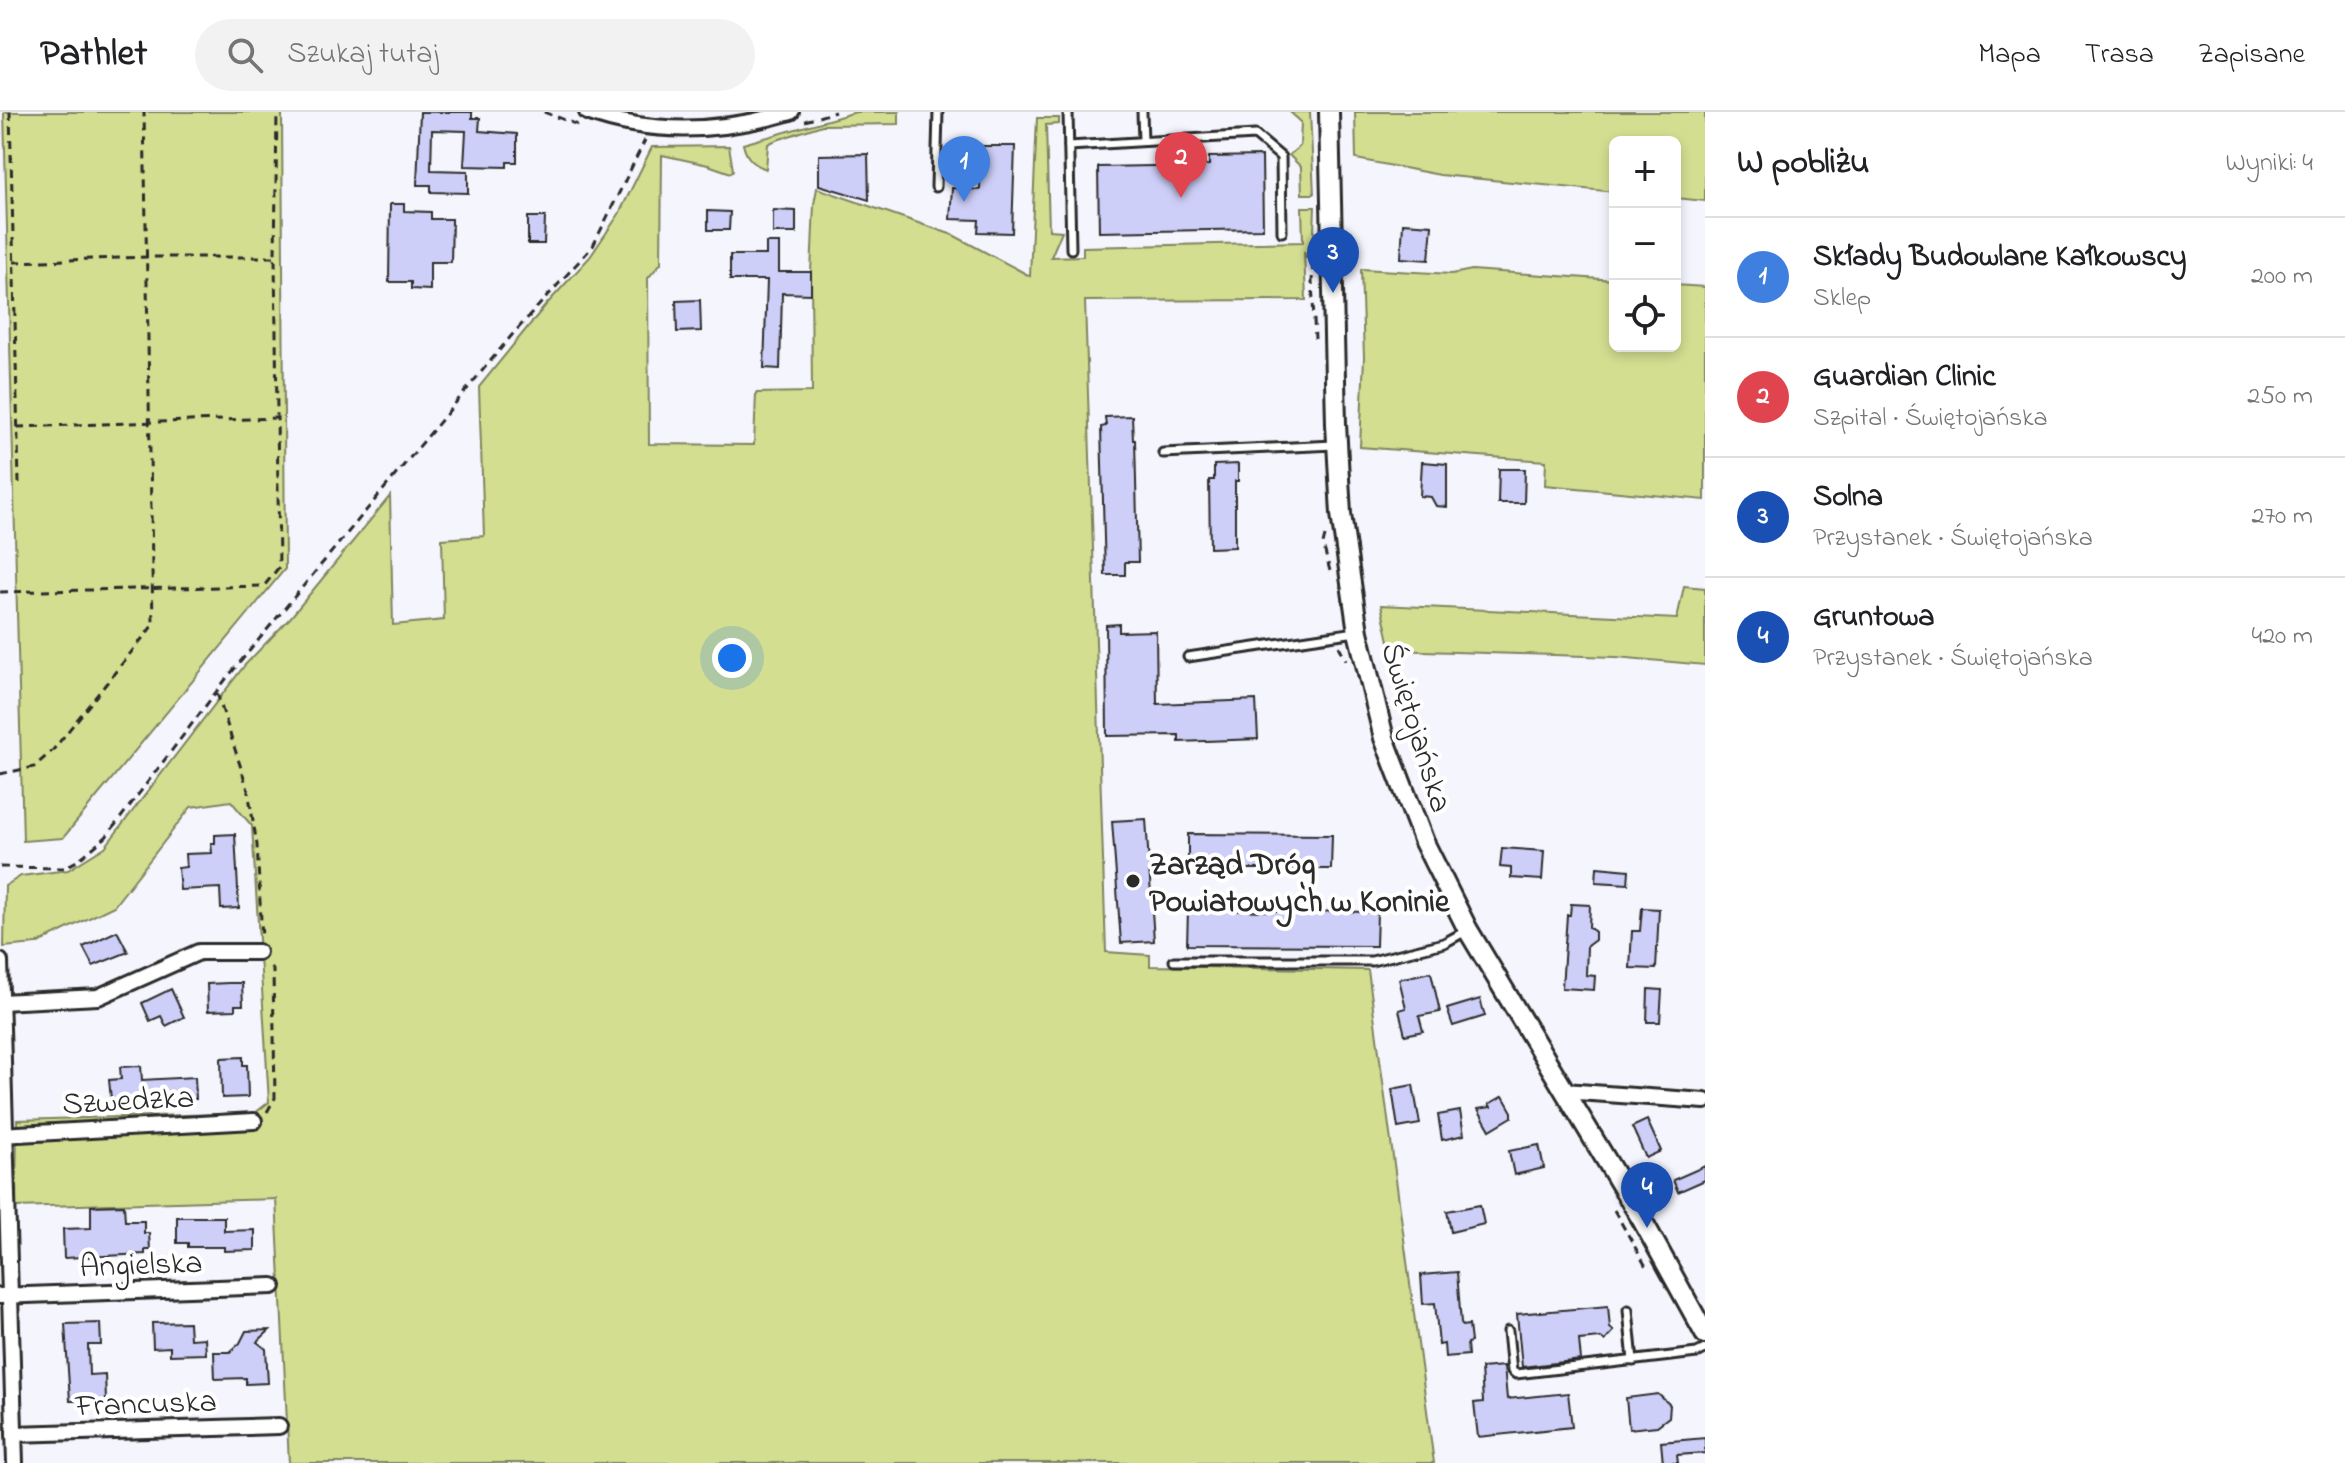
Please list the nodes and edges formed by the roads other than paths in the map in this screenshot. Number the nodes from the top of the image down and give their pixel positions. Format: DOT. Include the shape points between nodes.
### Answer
graph roads {
  1 [pos="587,112"];
  2 [pos="791,112"];
  3 [pos="938,112"];
  4 [pos="1068,112"];
  5 [pos="1142,112"];
  6 [pos="1329,112"];
  7 [pos="1143,141"];
  8 [pos="1069,146"];
  9 [pos="936,187"];
  10 [pos="1282,232"];
  11 [pos="1071,249"];
  12 [pos="1337,445"];
  13 [pos="1163,453"];
  14 [pos="1345,634"];
  15 [pos="1188,657"];
  16 [pos="1468,930"];
  17 [pos="258,952"];
  18 [pos="0,961"];
  19 [pos="1174,961"];
  20 [pos="1,1002"];
  21 [pos="1564,1091"];
  22 [pos="1705,1101"];
  23 [pos="254,1121"];
  24 [pos="2,1134"];
  25 [pos="273,1286"];
  26 [pos="5,1296"];
  27 [pos="1628,1310"];
  28 [pos="1508,1331"];
  29 [pos="1705,1334"];
  30 [pos="1705,1349"];
  31 [pos="1633,1361"];
  32 [pos="279,1426"];
  33 [pos="14,1434"];
  34 [pos="15,1463"];
  1 -- 2 [label="street" via="609,120 696,130"];
  3 -- 9 [label="lane"];
  4 -- 8 [label="lane"];
  5 -- 7 [label="lane"];
  6 -- 12 [label="street, Świętojańska"];
  7 -- 8 [label="lane"];
  7 -- 10 [label="lane" via="1255,135 1283,154"];
  8 -- 11 [label="lane"];
  12 -- 13 [label="lane"];
  12 -- 14 [label="street, Świętojańska"];
  14 -- 15 [label="lane"];
  14 -- 16 [label="street, Świętojańska" via="1403,790"];
  16 -- 19 [label="lane" via="1444,943 1372,961"];
  16 -- 21 [label="street, Świętojańska"];
  17 -- 20 [label="street" via="199,952 98,997"];
  18 -- 20 [label="street"];
  20 -- 24 [label="street"];
  21 -- 22 [label="street"];
  21 -- 29 [label="street, Świętojańska"];
  23 -- 24 [label="street, Szwedzka"];
  24 -- 26 [label="street"];
  25 -- 26 [label="street, Angielska"];
  26 -- 33 [label="street"];
  27 -- 31 [label="lane"];
  28 -- 31 [label="lane" via="1516,1374"];
  30 -- 31 [label="lane"];
  32 -- 33 [label="street, Francuska"];
  33 -- 34 [label="street"];
}
